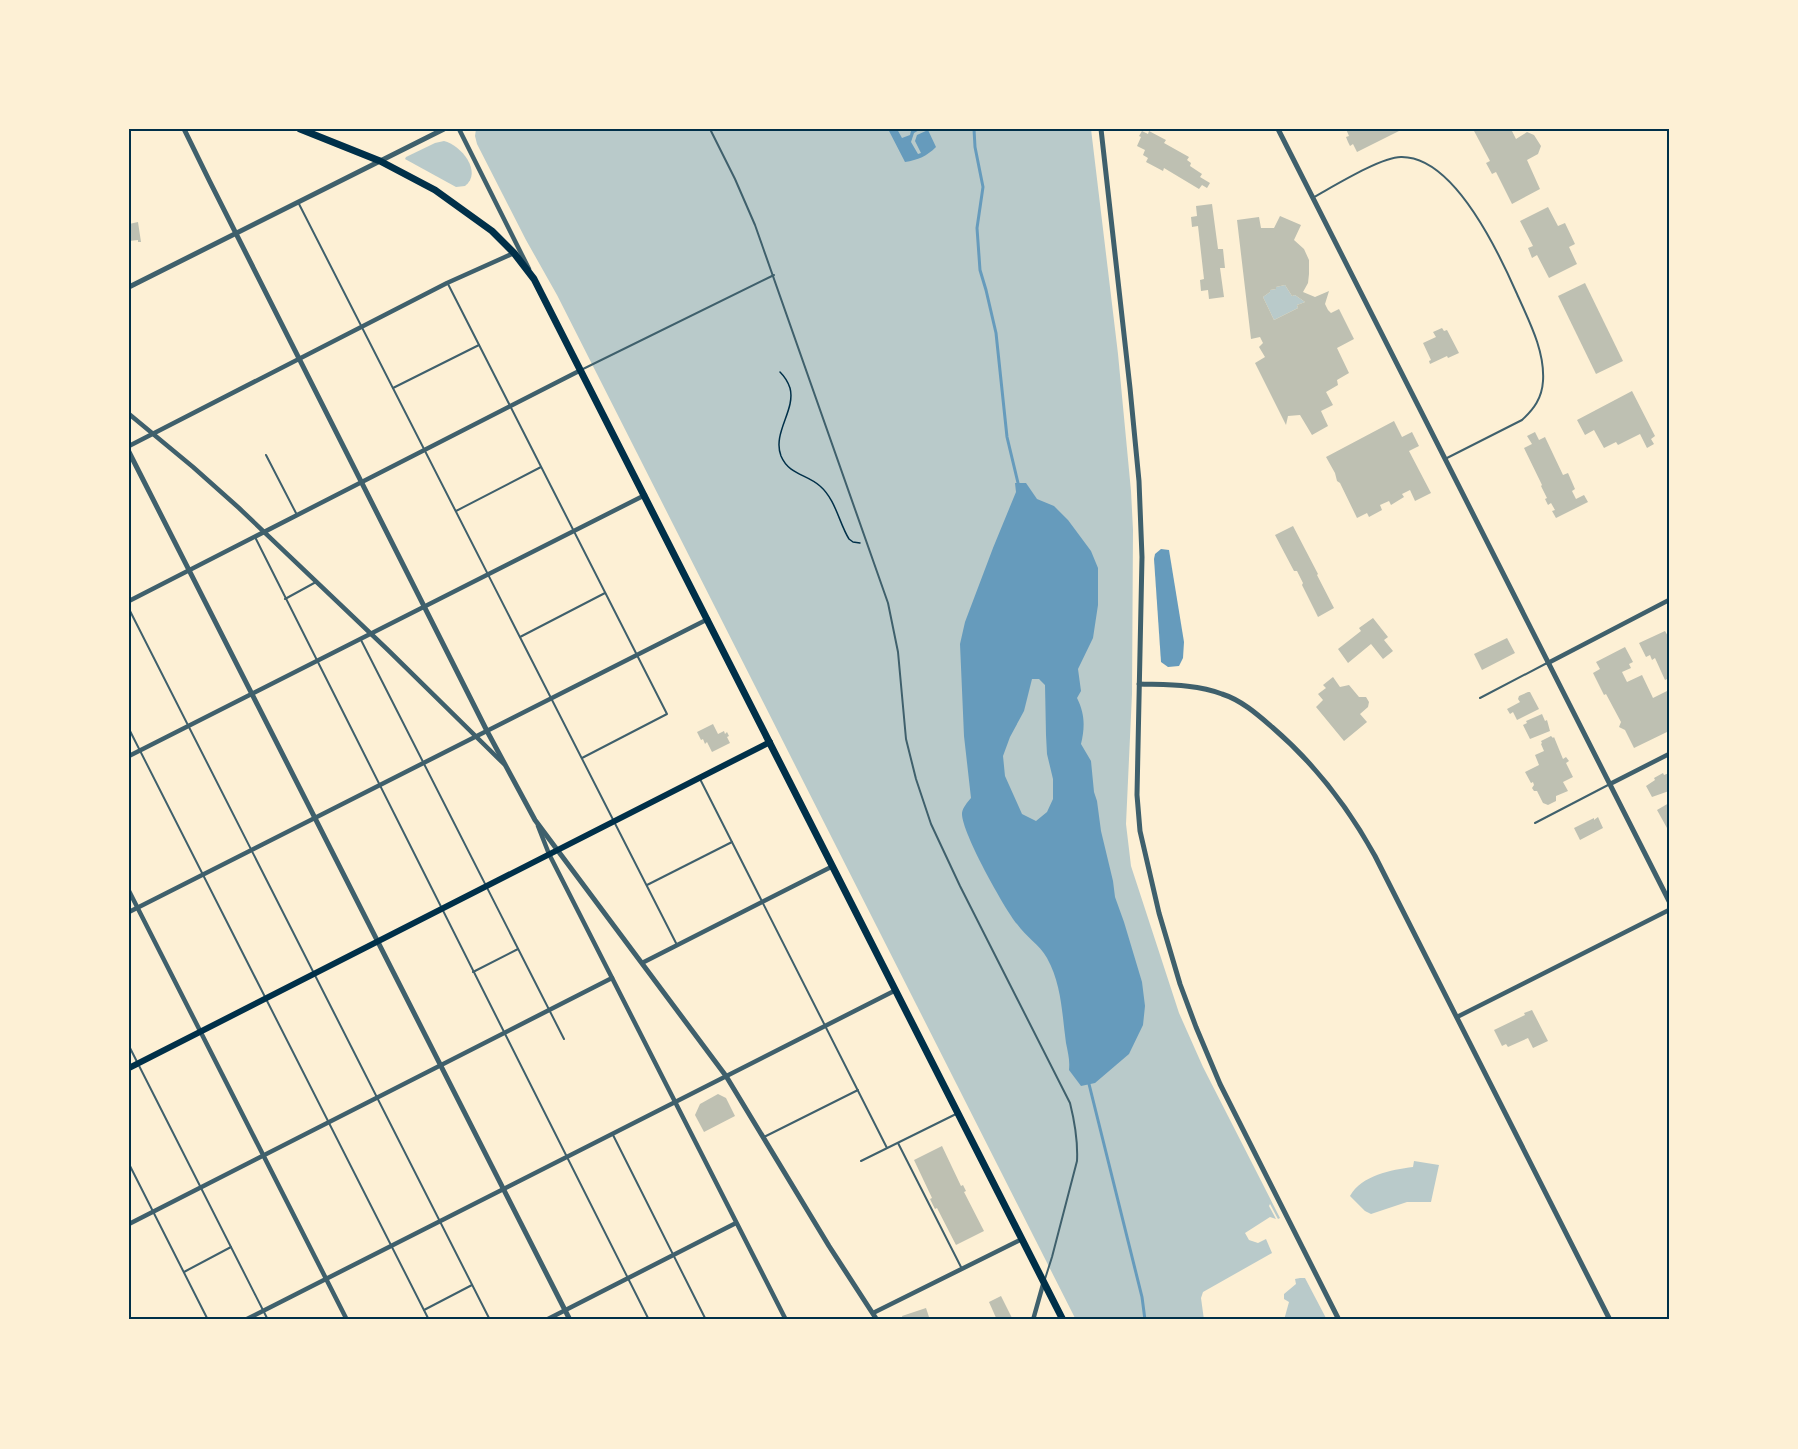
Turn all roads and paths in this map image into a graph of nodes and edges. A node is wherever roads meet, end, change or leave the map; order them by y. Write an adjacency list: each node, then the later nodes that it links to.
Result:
1 (184, 129): 11 (street)
2 (300, 129): 8 (main road)
3 (444, 129): 8 (street)
4 (459, 129): 14 (street)
5 (710, 129): 13 (lane)
6 (1101, 129): 56 (street)
7 (1278, 129): 9 (street)
8 (380, 160): 10 (street); 12 (main road)
9 (1313, 198): 30 (street); 30 (lane)
10 (298, 202): 11 (street); 17 (lane)
11 (236, 234): 16 (street); 19 (street)
12 (514, 253): 14 (main road); 15 (street)
13 (774, 275): 20 (lane); 39 (lane)
14 (534, 279): 20 (main road)
15 (447, 284): 17 (street); 18 (lane)
16 (129, 288)
17 (362, 327): 19 (street); 22 (lane)
18 (479, 345): 22 (lane); 23 (lane)
19 (300, 358): 25 (street); 32 (street)
20 (581, 370): 23 (street); 33 (main road)
21 (780, 372): 39 (path)
22 (393, 388): 27 (lane)
23 (510, 406): 27 (street); 31 (lane)
24 (129, 414): 25 (street)
25 (153, 433): 26 (street); 37 (street)
26 (129, 446)
27 (425, 450): 32 (street); 34 (lane)
28 (129, 452): 40 (street)
29 (266, 454): 35 (lane)
30 (1445, 459): 55 (street)
31 (541, 467): 34 (lane); 36 (lane)
32 (362, 482): 35 (street); 47 (street)
33 (645, 495): 36 (street); 49 (main road)
34 (456, 511): 41 (lane)
35 (297, 515): 37 (street)
36 (574, 530): 41 (street); 43 (lane)
37 (264, 532): 38 (street); 42 (street)
38 (254, 537): 40 (street); 44 (lane)
39 (867, 543): 140 (lane)
40 (189, 570): 46 (street); 57 (street)
41 (488, 574): 47 (street); 51 (lane)
42 (316, 582): 44 (lane); 50 (street)
43 (606, 593): 51 (lane); 53 (lane)
44 (285, 598): 54 (lane)
45 (1669, 600): 55 (street)
46 (129, 601)
47 (425, 606): 50 (street); 62 (street)
48 (129, 609): 60 (lane)
49 (708, 619): 53 (street); 64 (main road)
50 (371, 633): 52 (street); 63 (street)
51 (520, 637): 58 (lane)
52 (360, 639): 54 (street); 69 (lane)
53 (637, 655): 58 (street); 68 (lane)
54 (317, 661): 57 (street); 73 (lane)
55 (1548, 663): 59 (lane); 72 (street)
56 (1139, 684): 103 (street); 160 (street)
57 (251, 694): 60 (street); 74 (street)
58 (551, 698): 62 (street); 68 (lane)
59 (1480, 698)
60 (189, 726): 65 (street); 80 (lane)
61 (129, 729): 65 (lane)
62 (487, 730): 63 (street); 70 (street)
63 (476, 736): 69 (street); 70 (street)
64 (770, 742): 71 (main road); 82 (main road)
65 (140, 750): 67 (street); 83 (lane)
66 (1669, 754): 72 (street)
67 (129, 756)
68 (582, 758): 76 (lane)
69 (423, 763): 73 (street); 85 (lane)
70 (506, 766): 75 (street)
71 (699, 778): 76 (main road); 78 (lane)
72 (1610, 784): 77 (lane); 87 (street)
73 (379, 785): 74 (street); 90 (lane)
74 (315, 818): 80 (street); 93 (street)
75 (535, 820): 79 (street); 81 (street)
76 (614, 821): 79 (main road); 84 (lane)
77 (1535, 823)
78 (732, 842): 84 (lane); 88 (lane)
79 (558, 849): 81 (main road); 96 (street)
80 (251, 850): 83 (street); 98 (lane)
81 (549, 854): 85 (main road); 99 (street)
82 (833, 866): 88 (street); 100 (main road)
83 (203, 874): 89 (street); 101 (lane)
84 (647, 885): 94 (lane)
85 (486, 886): 90 (main road); 95 (lane)
86 (129, 891): 89 (street)
87 (1669, 901)
88 (762, 902): 94 (street); 104 (lane)
89 (137, 908): 92 (street); 105 (street)
90 (442, 909): 93 (main road); 97 (lane)
91 (1669, 910): 103 (street)
92 (129, 912)
93 (378, 942): 98 (main road); 110 (street)
94 (677, 945): 96 (street)
95 (518, 949): 97 (lane); 102 (lane)
96 (642, 963): 112 (street)
97 (473, 972): 106 (lane)
98 (314, 974): 101 (main road); 114 (lane)
99 (612, 978): 102 (street); 115 (street)
100 (896, 990): 104 (street); 116 (main road)
101 (266, 998): 105 (main road); 117 (lane)
102 (549, 1010): 106 (street); 107 (lane)
103 (1457, 1017): 161 (street)
104 (825, 1026): 112 (street); 113 (lane)
105 (200, 1032): 109 (main road); 122 (street)
106 (504, 1033): 110 (street); 123 (lane)
107 (564, 1039)
108 (129, 1046): 109 (lane)
109 (138, 1063): 111 (main road); 126 (lane)
110 (440, 1065): 114 (street); 127 (street)
111 (129, 1068)
112 (726, 1076): 115 (street); 119 (street)
113 (858, 1090): 119 (lane); 121 (lane)
114 (377, 1097): 117 (street); 129 (lane)
115 (675, 1102): 118 (street); 130 (street)
116 (958, 1113): 120 (lane); 132 (main road)
117 (328, 1122): 122 (street); 133 (lane)
118 (612, 1134): 123 (street); 135 (lane)
119 (764, 1137): 145 (street)
120 (898, 1143): 121 (lane); 136 (lane)
121 (887, 1148): 124 (lane)
122 (263, 1155): 126 (street); 139 (street)
123 (567, 1157): 127 (street); 138 (lane)
124 (861, 1161)
125 (129, 1164): 128 (lane)
126 (200, 1187): 128 (street); 134 (lane)
127 (503, 1189): 129 (street); 143 (street)
128 (153, 1211): 131 (street); 137 (lane)
129 (440, 1221): 133 (street); 141 (lane)
130 (736, 1223): 135 (street); 156 (street)
131 (129, 1224)
132 (1022, 1239): 136 (street); 140 (main road)
133 (391, 1246): 139 (street); 142 (lane)
134 (231, 1247): 137 (lane); 144 (lane)
135 (673, 1255): 138 (street); 155 (lane)
136 (962, 1269): 145 (street)
137 (184, 1272): 146 (lane)
138 (628, 1278): 143 (street); 154 (lane)
139 (326, 1279): 144 (street); 149 (street)
140 (1044, 1281): 158 (street); 159 (main road)
141 (472, 1285): 142 (lane); 151 (lane)
142 (424, 1310): 150 (lane)
143 (565, 1310): 152 (street); 153 (street)
144 (263, 1311): 147 (street); 148 (lane)
145 (873, 1313): 157 (street)
146 (208, 1320)
147 (246, 1320)
148 (267, 1320)
149 (347, 1320)
150 (429, 1320)
151 (490, 1320)
152 (546, 1320)
153 (570, 1320)
154 (649, 1320)
155 (706, 1320)
156 (786, 1320)
157 (877, 1320)
158 (1033, 1320)
159 (1064, 1320)
160 (1339, 1320)
161 (1610, 1320)

